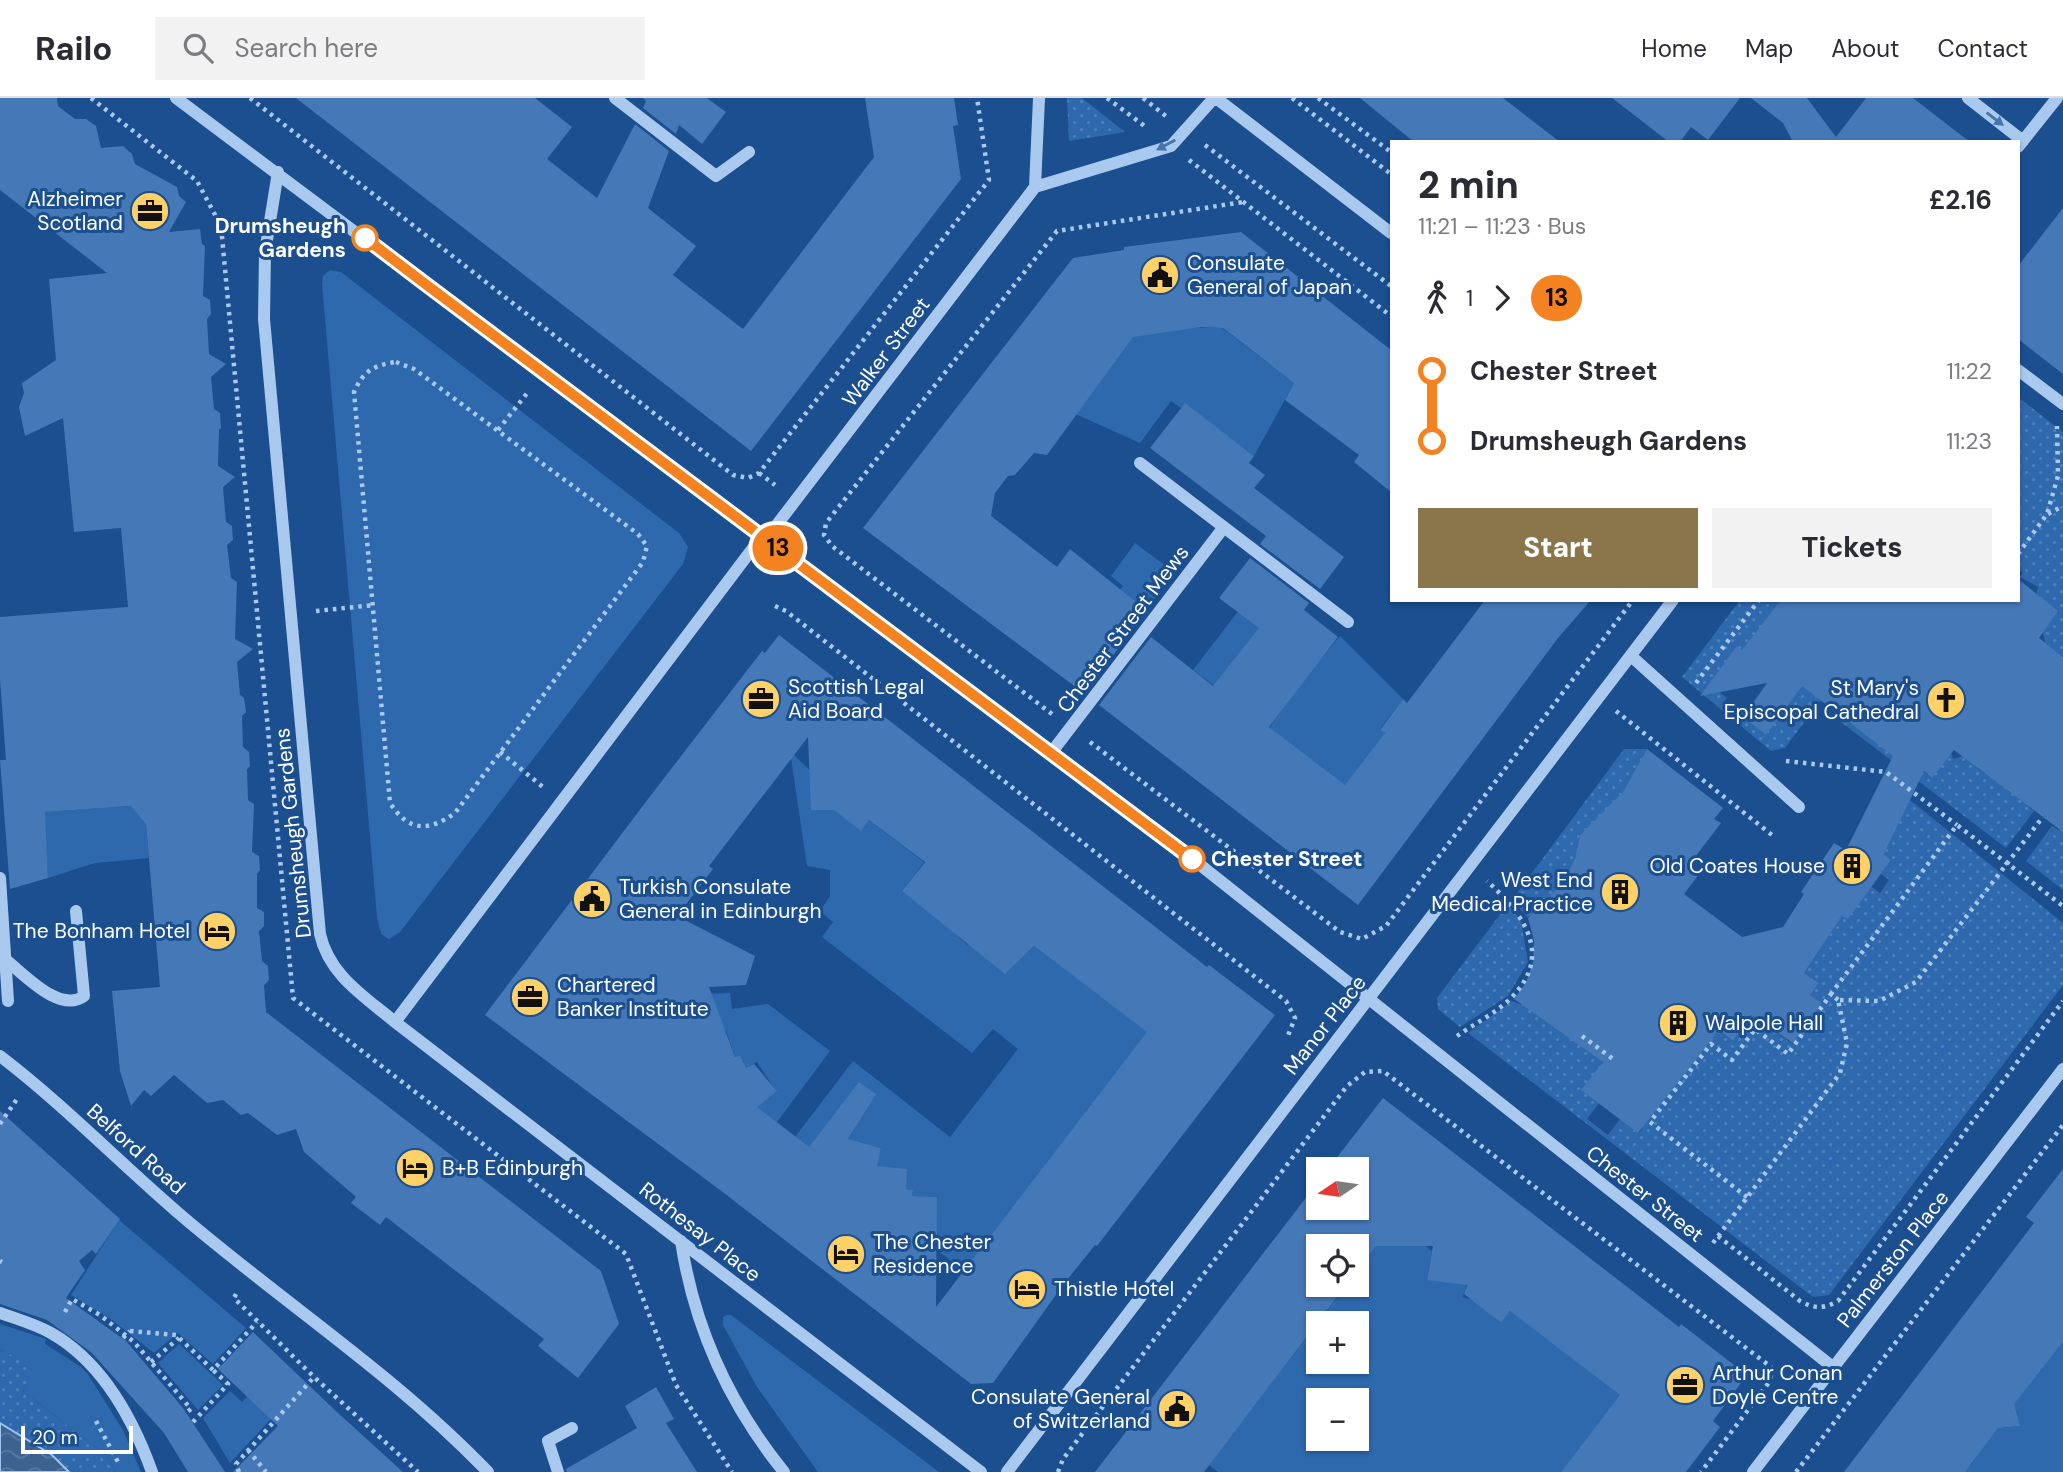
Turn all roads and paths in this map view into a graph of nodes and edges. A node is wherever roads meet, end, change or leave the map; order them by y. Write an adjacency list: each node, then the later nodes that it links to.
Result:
1 (91, 98): 100 (path)
2 (177, 98): 19 (street)
3 (250, 98): 5 (path)
4 (615, 98): 18 (street)
5 (977, 98)
6 (1039, 98): 21 (street)
7 (1107, 98): 16 (path)
8 (1215, 98): 13 (street); 23 (street)
9 (1292, 98): 20 (path)
10 (1318, 98): 17 (path)
11 (1968, 98): 14 (street, one-way to 14)
12 (2057, 98): 15 (street)
13 (1185, 130): 16 (street); 24 (path)
14 (2015, 140)
15 (2020, 144)
16 (1171, 146): 21 (street); 22 (path)
17 (1390, 151)
18 (750, 152)
19 (278, 172): 34 (street); 41 (street, Drumsheugh Gardens)
20 (1390, 173)
21 (1035, 187): 34 (street, Walker Street)
22 (1243, 202): 25 (path); 46 (path)
23 (1390, 232)
24 (1390, 285)
25 (1390, 315)
26 (2020, 372): 27 (street)
27 (2058, 400): 32 (path)
28 (516, 407): 29 (path)
29 (498, 430): 39 (path); 47 (path)
30 (1140, 463): 33 (street)
31 (2063, 506): 32 (path)
32 (2047, 514): 35 (path)
33 (1224, 527): 42 (street); 46 (street, Chester Street Mews)
34 (764, 538): 48 (street, Chester Street); 66 (street)
35 (2020, 551)
36 (1631, 602): 46 (path)
37 (1672, 602): 43 (street, Manor Place)
38 (1758, 602): 44 (path)
39 (374, 605): 41 (path); 47 (path)
40 (775, 606): 68 (path)
41 (291, 614): 66 (street, Drumsheugh Gardens)
42 (1348, 622)
43 (1631, 656): 45 (street, Manor Place); 51 (street)
44 (1694, 687)
45 (1599, 698): 54 (path); 56 (street, Manor Place)
46 (1071, 728): 48 (street, Chester Street Mews)
47 (500, 752): 50 (path)
48 (1051, 753): 62 (street, Chester Street)
49 (1780, 761): 53 (path)
50 (523, 771)
51 (1799, 807)
52 (2042, 818): 55 (path)
53 (1957, 825): 55 (path); 61 (path)
54 (1772, 835)
55 (2007, 863): 58 (path); 63 (path)
56 (1471, 866): 62 (street, Manor Place); 69 (path)
57 (0, 878): 60 (street)
58 (2063, 906)
59 (76, 911): 60 (street)
60 (6, 960): 64 (street)
61 (1831, 995): 63 (path); 76 (path)
62 (1369, 999): 69 (street, Chester Street); 103 (street, Manor Place)
63 (1838, 1000): 76 (path)
64 (8, 1001)
65 (2063, 1001): 76 (path)
66 (395, 1022): 77 (street, Rothesay Place)
67 (1582, 1036): 71 (path)
68 (1287, 1038)
69 (1435, 1051): 85 (street, Chester Street)
70 (0, 1056): 78 (street, Belford Road)
71 (1613, 1059)
72 (2063, 1069): 85 (street, Palmerston Place)
73 (5, 1115): 74 (path)
74 (0, 1125)
75 (2063, 1125): 107 (path)
76 (1747, 1197)
77 (681, 1241): 101 (street); 102 (street, Rothesay Place)
78 (249, 1268): 81 (path); 98 (street, Belford Road)
79 (65, 1311): 84 (path)
80 (0, 1313): 94 (street)
81 (257, 1322): 86 (path); 87 (path)
82 (123, 1338): 83 (path, bridge)
83 (179, 1338): 84 (path); 86 (path)
84 (150, 1362): 88 (path)
85 (1833, 1368): 106 (street, Palmerston Place)
86 (213, 1370): 90 (path)
87 (314, 1377): 92 (path); 97 (path)
88 (186, 1413)
89 (96, 1421): 93 (path)
90 (193, 1422)
91 (572, 1428): 99 (street)
92 (248, 1450): 95 (path); 96 (path)
93 (123, 1472)
94 (152, 1472)
95 (239, 1472)
96 (266, 1472)
97 (418, 1472)
98 (488, 1472)
99 (558, 1472)
100 (732, 1472)
101 (784, 1472)
102 (981, 1472)
103 (1007, 1472)
104 (1058, 1472): 105 (path)
105 (1701, 1472)
106 (1753, 1472)
107 (1796, 1472)

